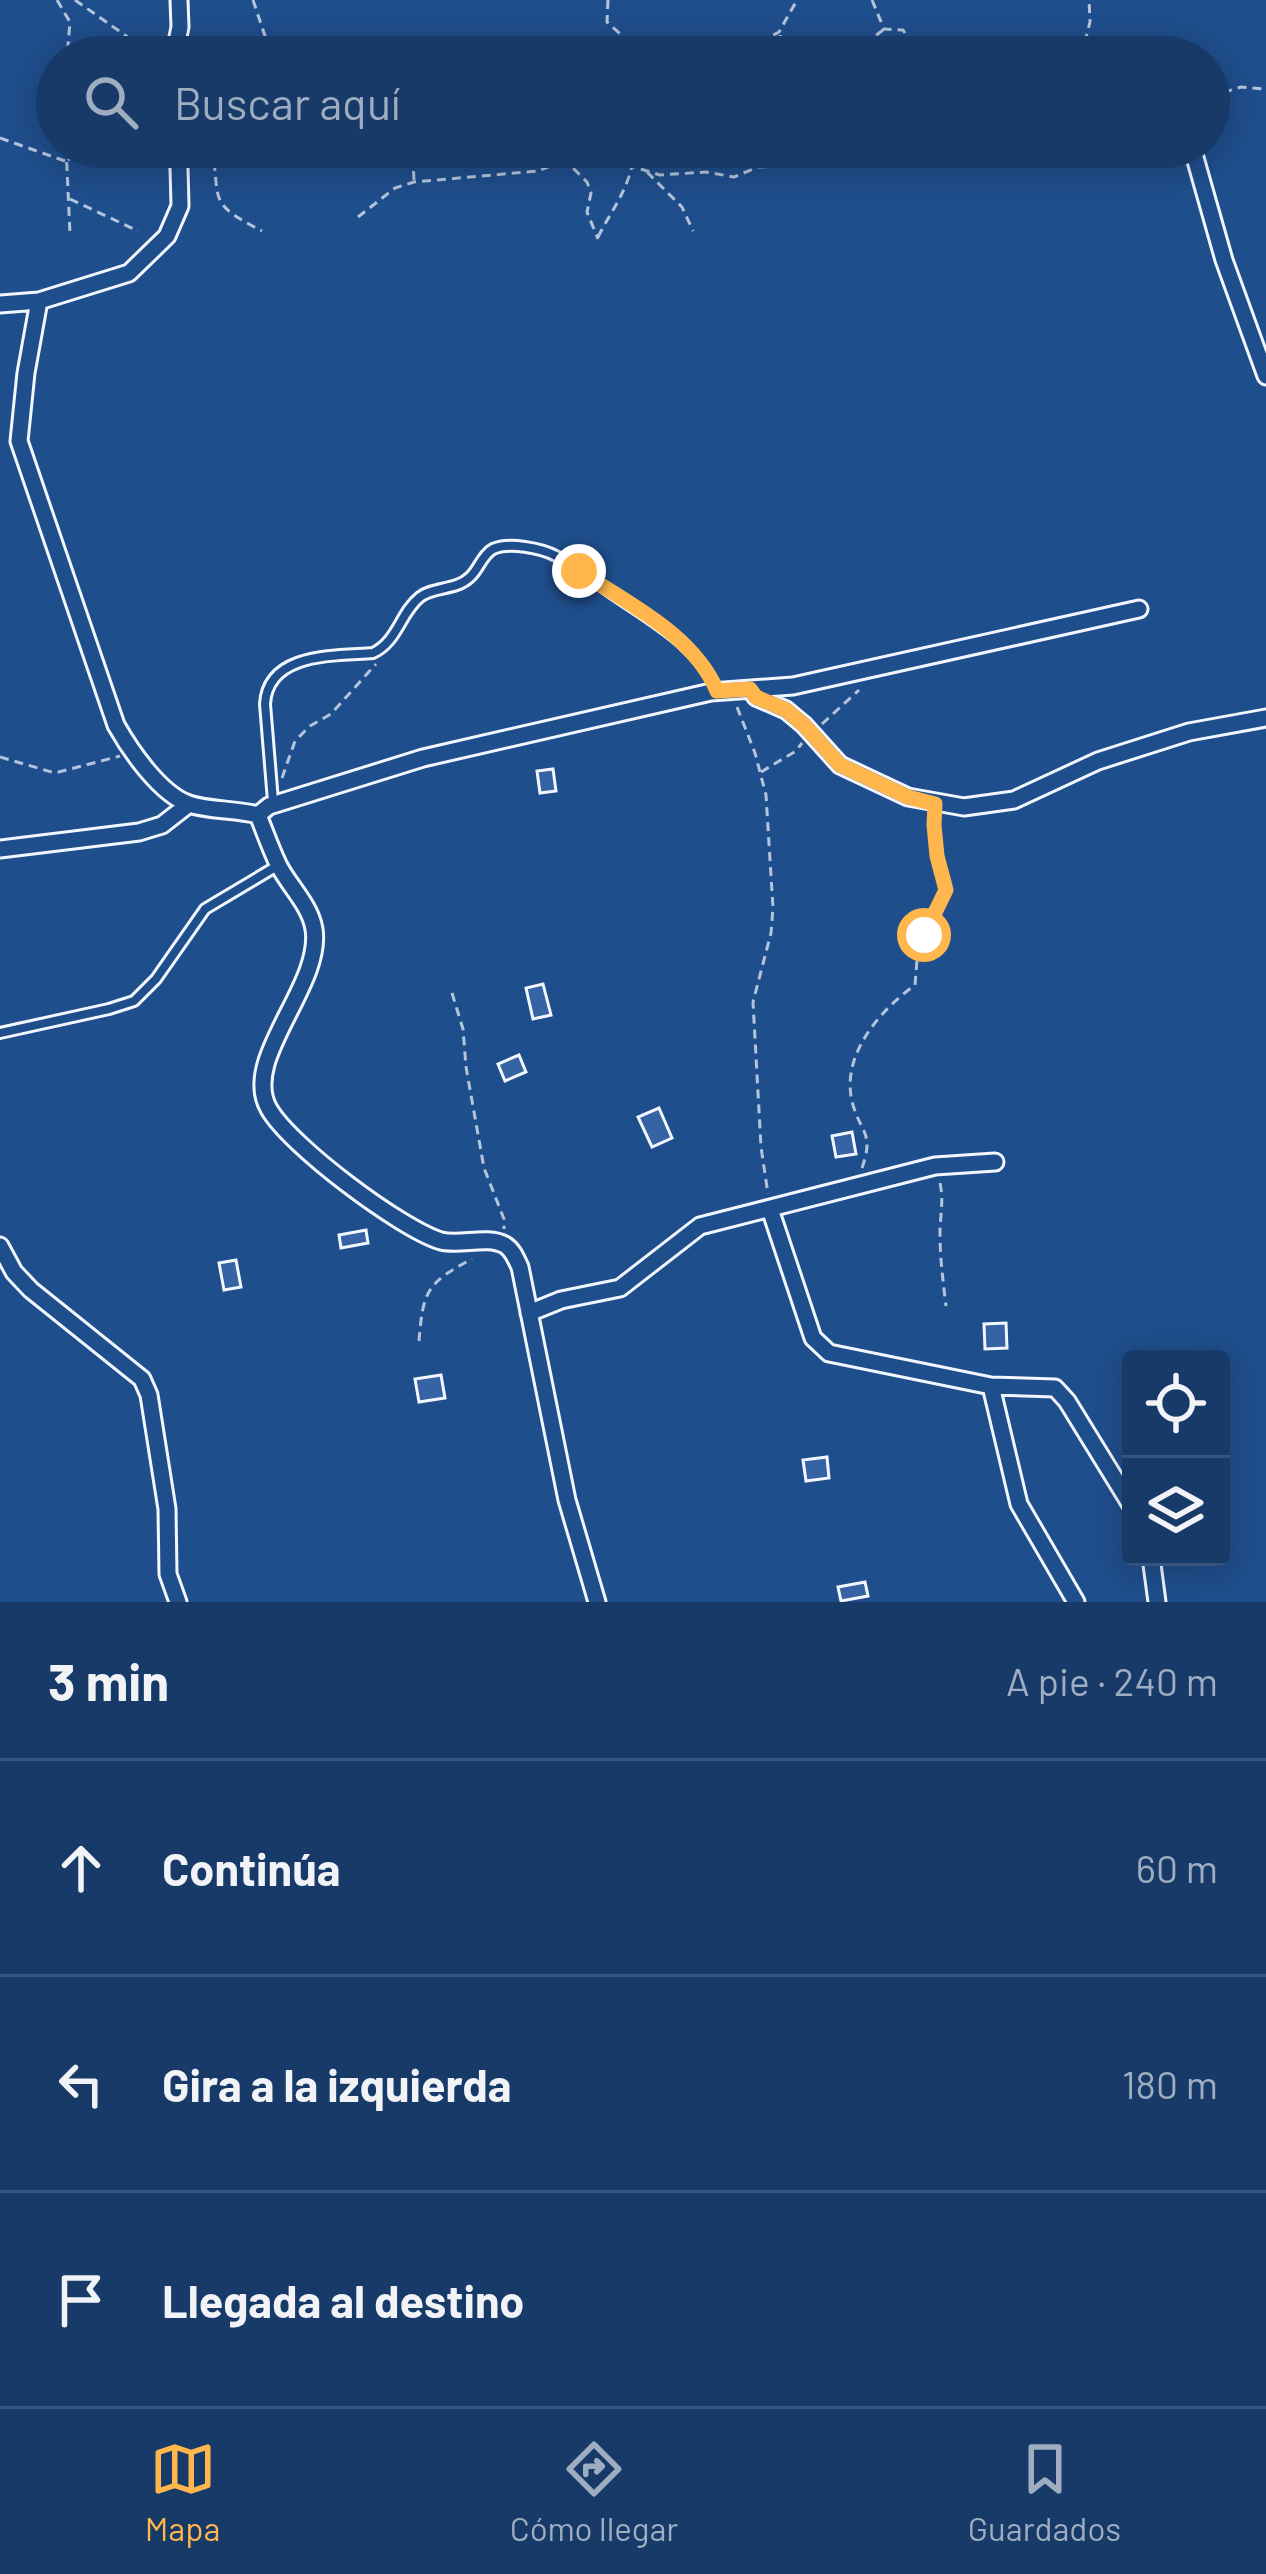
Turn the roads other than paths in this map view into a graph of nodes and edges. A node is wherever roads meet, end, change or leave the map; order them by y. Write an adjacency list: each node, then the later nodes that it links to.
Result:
1 (179, 0): 2 (street)
2 (178, 36)
3 (179, 168): 5 (street)
4 (1198, 168): 7 (street)
5 (39, 301): 6 (street); 13 (street)
6 (0, 304)
7 (1266, 376)
8 (1139, 609): 9 (street)
9 (750, 689): 10 (street); 11 (street)
10 (722, 691): 12 (street); 12 (lane)
11 (1266, 718)
12 (273, 796): 14 (street)
13 (189, 804): 14 (street); 15 (street)
14 (258, 815): 16 (street)
15 (0, 849)
16 (279, 865): 17 (lane); 21 (street)
17 (0, 1033)
18 (994, 1162): 19 (street)
19 (770, 1209): 21 (street); 22 (street)
20 (0, 1246): 25 (street)
21 (529, 1313): 26 (street)
22 (991, 1386): 23 (street); 27 (street)
23 (1122, 1490)
24 (1152, 1566): 28 (street)
25 (178, 1602)
26 (596, 1602)
27 (1076, 1602)
28 (1157, 1602)

